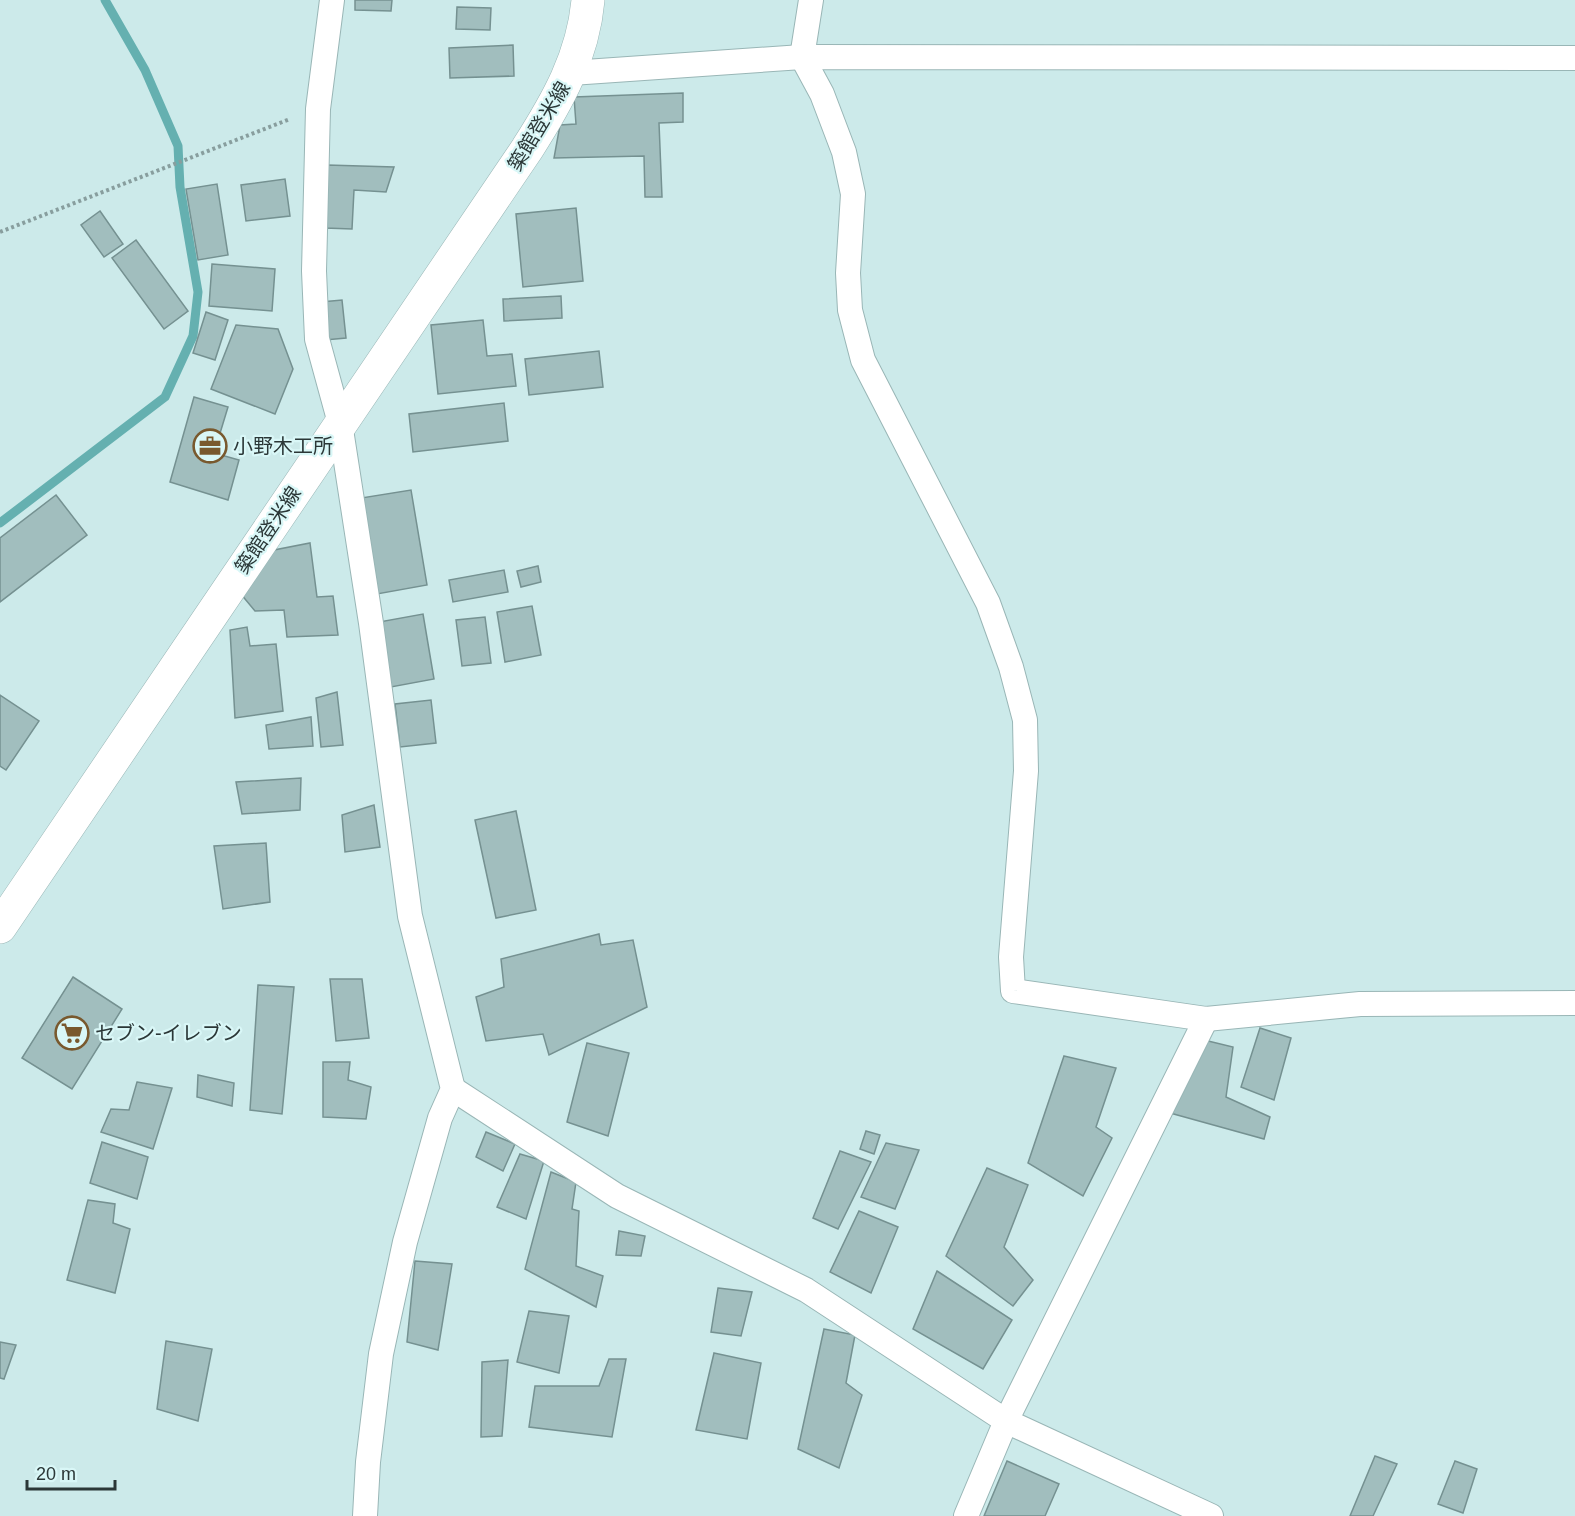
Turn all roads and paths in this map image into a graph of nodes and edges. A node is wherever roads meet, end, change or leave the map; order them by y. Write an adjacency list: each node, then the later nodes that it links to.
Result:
1 (332, 0): 7 (street)
2 (588, 0): 6 (main road, 築館登米線)
3 (811, 0): 4 (street)
4 (802, 57): 5 (street); 6 (street); 12 (street)
5 (1575, 58)
6 (571, 72): 9 (main road, 築館登米線)
7 (318, 109): 8 (path); 9 (street)
8 (0, 232)
9 (340, 423): 10 (main road, 築館登米線); 13 (street)
10 (0, 927)
11 (1575, 1003): 12 (street)
12 (1206, 1019): 14 (street)
13 (453, 1089): 14 (street); 15 (street)
14 (1006, 1420): 16 (street); 17 (street)
15 (365, 1516)
16 (966, 1516)
17 (1211, 1516)

